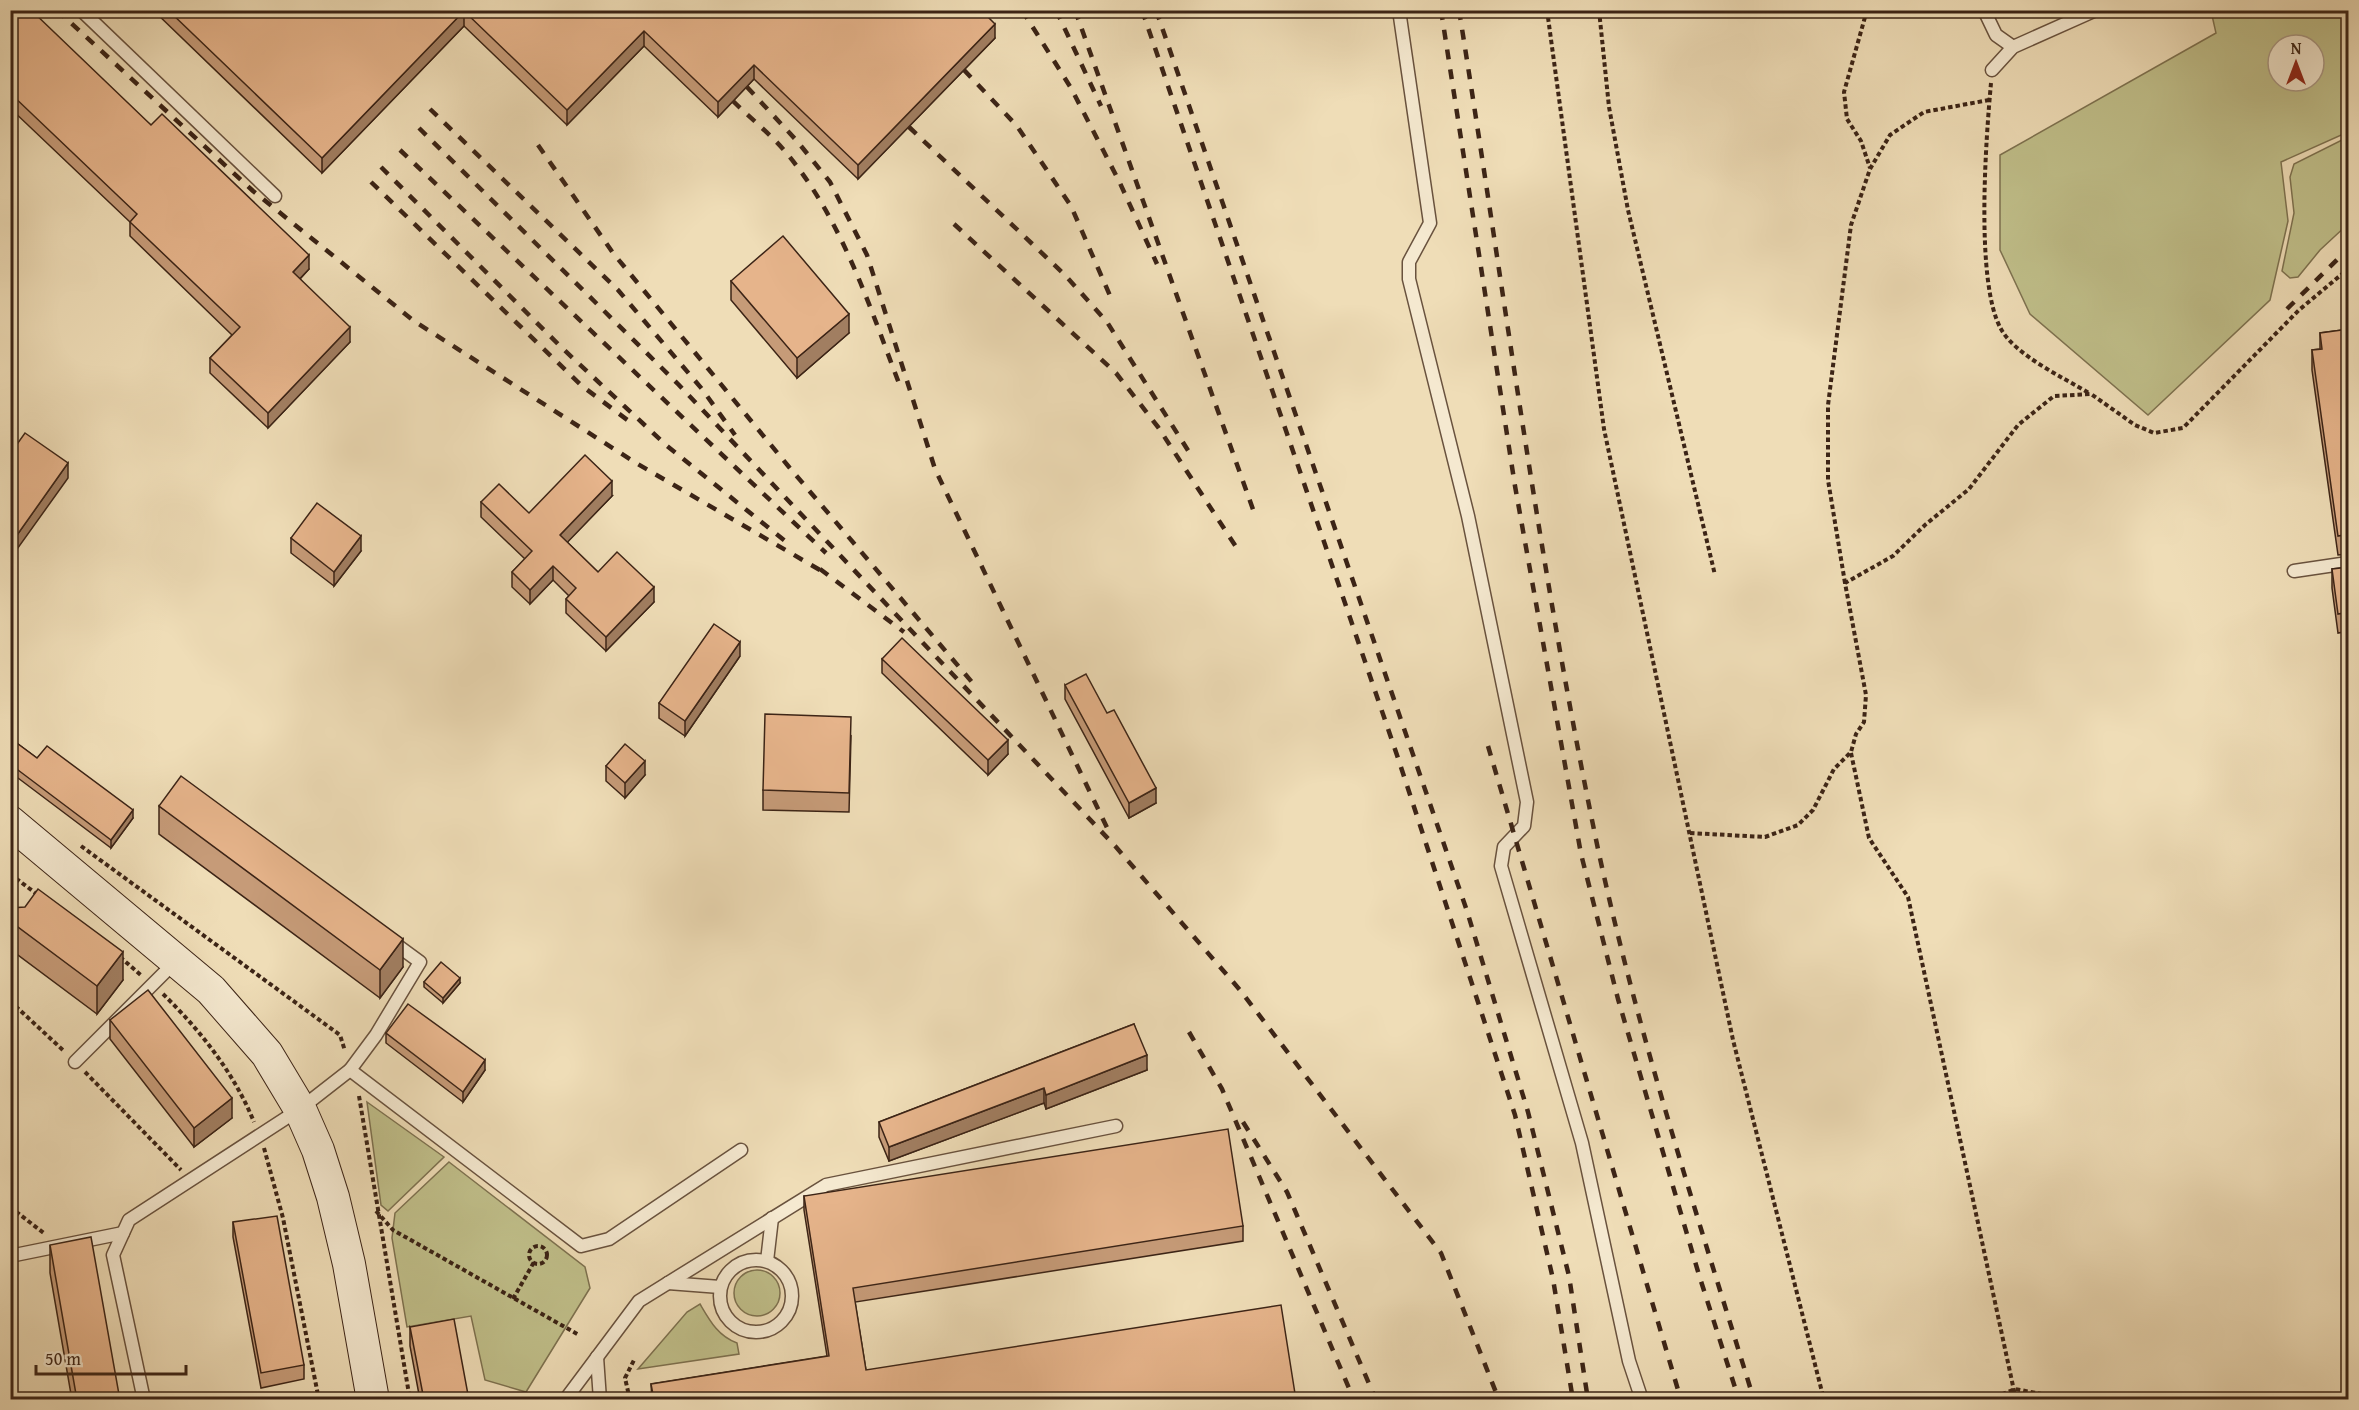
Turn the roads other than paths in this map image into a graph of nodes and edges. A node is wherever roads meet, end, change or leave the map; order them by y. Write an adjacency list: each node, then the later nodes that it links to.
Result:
1 (81, 10): 7 (lane)
2 (1400, 10): 29 (lane)
3 (1984, 10): 5 (lane)
4 (2096, 10): 5 (lane)
5 (2013, 46): 6 (lane)
6 (1992, 70)
7 (275, 196)
8 (2349, 563): 9 (lane)
9 (2294, 571)
10 (10, 822): 12 (main road)
11 (382, 934): 14 (lane)
12 (177, 960): 13 (lane); 15 (main road)
13 (75, 1062)
14 (350, 1070): 15 (lane); 17 (lane)
15 (300, 1108): 19 (lane); 26 (main road)
16 (1116, 1126): 18 (lane)
17 (741, 1150)
18 (772, 1218): 21 (lane); 22 (lane)
19 (123, 1233): 20 (lane); 25 (lane)
20 (10, 1256)
21 (767, 1261): 23 (lane); 23 (lane)
22 (668, 1283): 23 (lane); 24 (lane)
23 (720, 1287)
24 (597, 1358): 27 (lane); 28 (lane)
25 (144, 1400)
26 (373, 1400)
27 (565, 1400)
28 (600, 1400)
29 (1642, 1400)

